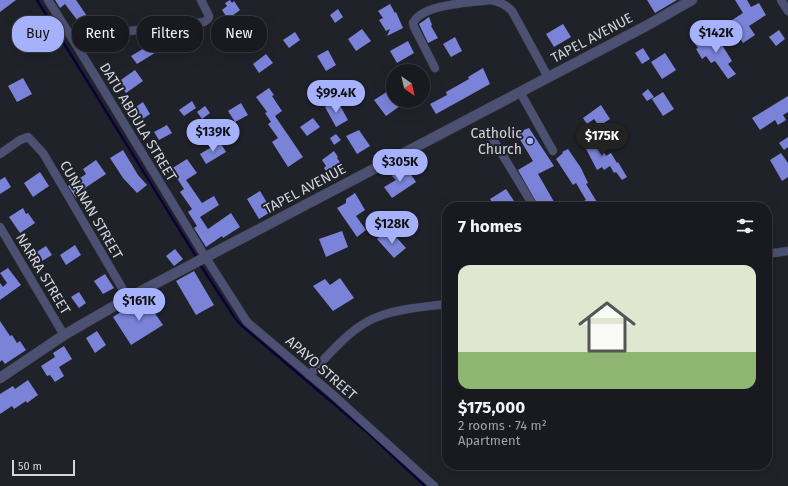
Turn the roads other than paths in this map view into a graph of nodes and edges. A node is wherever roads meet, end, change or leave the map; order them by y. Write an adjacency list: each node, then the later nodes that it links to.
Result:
1 (48, 0): 8 (street, DATU ABDULA STREET)
2 (201, 0): 7 (street)
3 (489, 0): 10 (street); 11 (street)
4 (692, 0): 11 (street, TAPEL AVENUE)
5 (781, 0): 6 (street)
6 (788, 10)
7 (129, 31)
8 (72, 38)
9 (81, 52): 20 (street, DATU ABDULA STREET)
10 (435, 68)
11 (548, 77): 12 (street, TAPEL AVENUE)
12 (520, 92): 14 (street); 20 (street, TAPEL AVENUE)
13 (490, 134): 16 (street)
14 (553, 151)
15 (0, 154): 21 (street, CUNANAN STREET)
16 (531, 202)
17 (0, 227): 23 (street, NARRA STREET)
18 (788, 251): 19 (street)
19 (772, 253)
20 (206, 258): 21 (street, TAPEL AVENUE); 24 (street, APAYO STREET)
21 (128, 298): 23 (street, TAPEL AVENUE)
22 (442, 305): 24 (street)
23 (64, 335): 25 (street, TAPEL AVENUE)
24 (309, 375): 26 (street, APAYO STREET)
25 (0, 378)
26 (434, 486)

